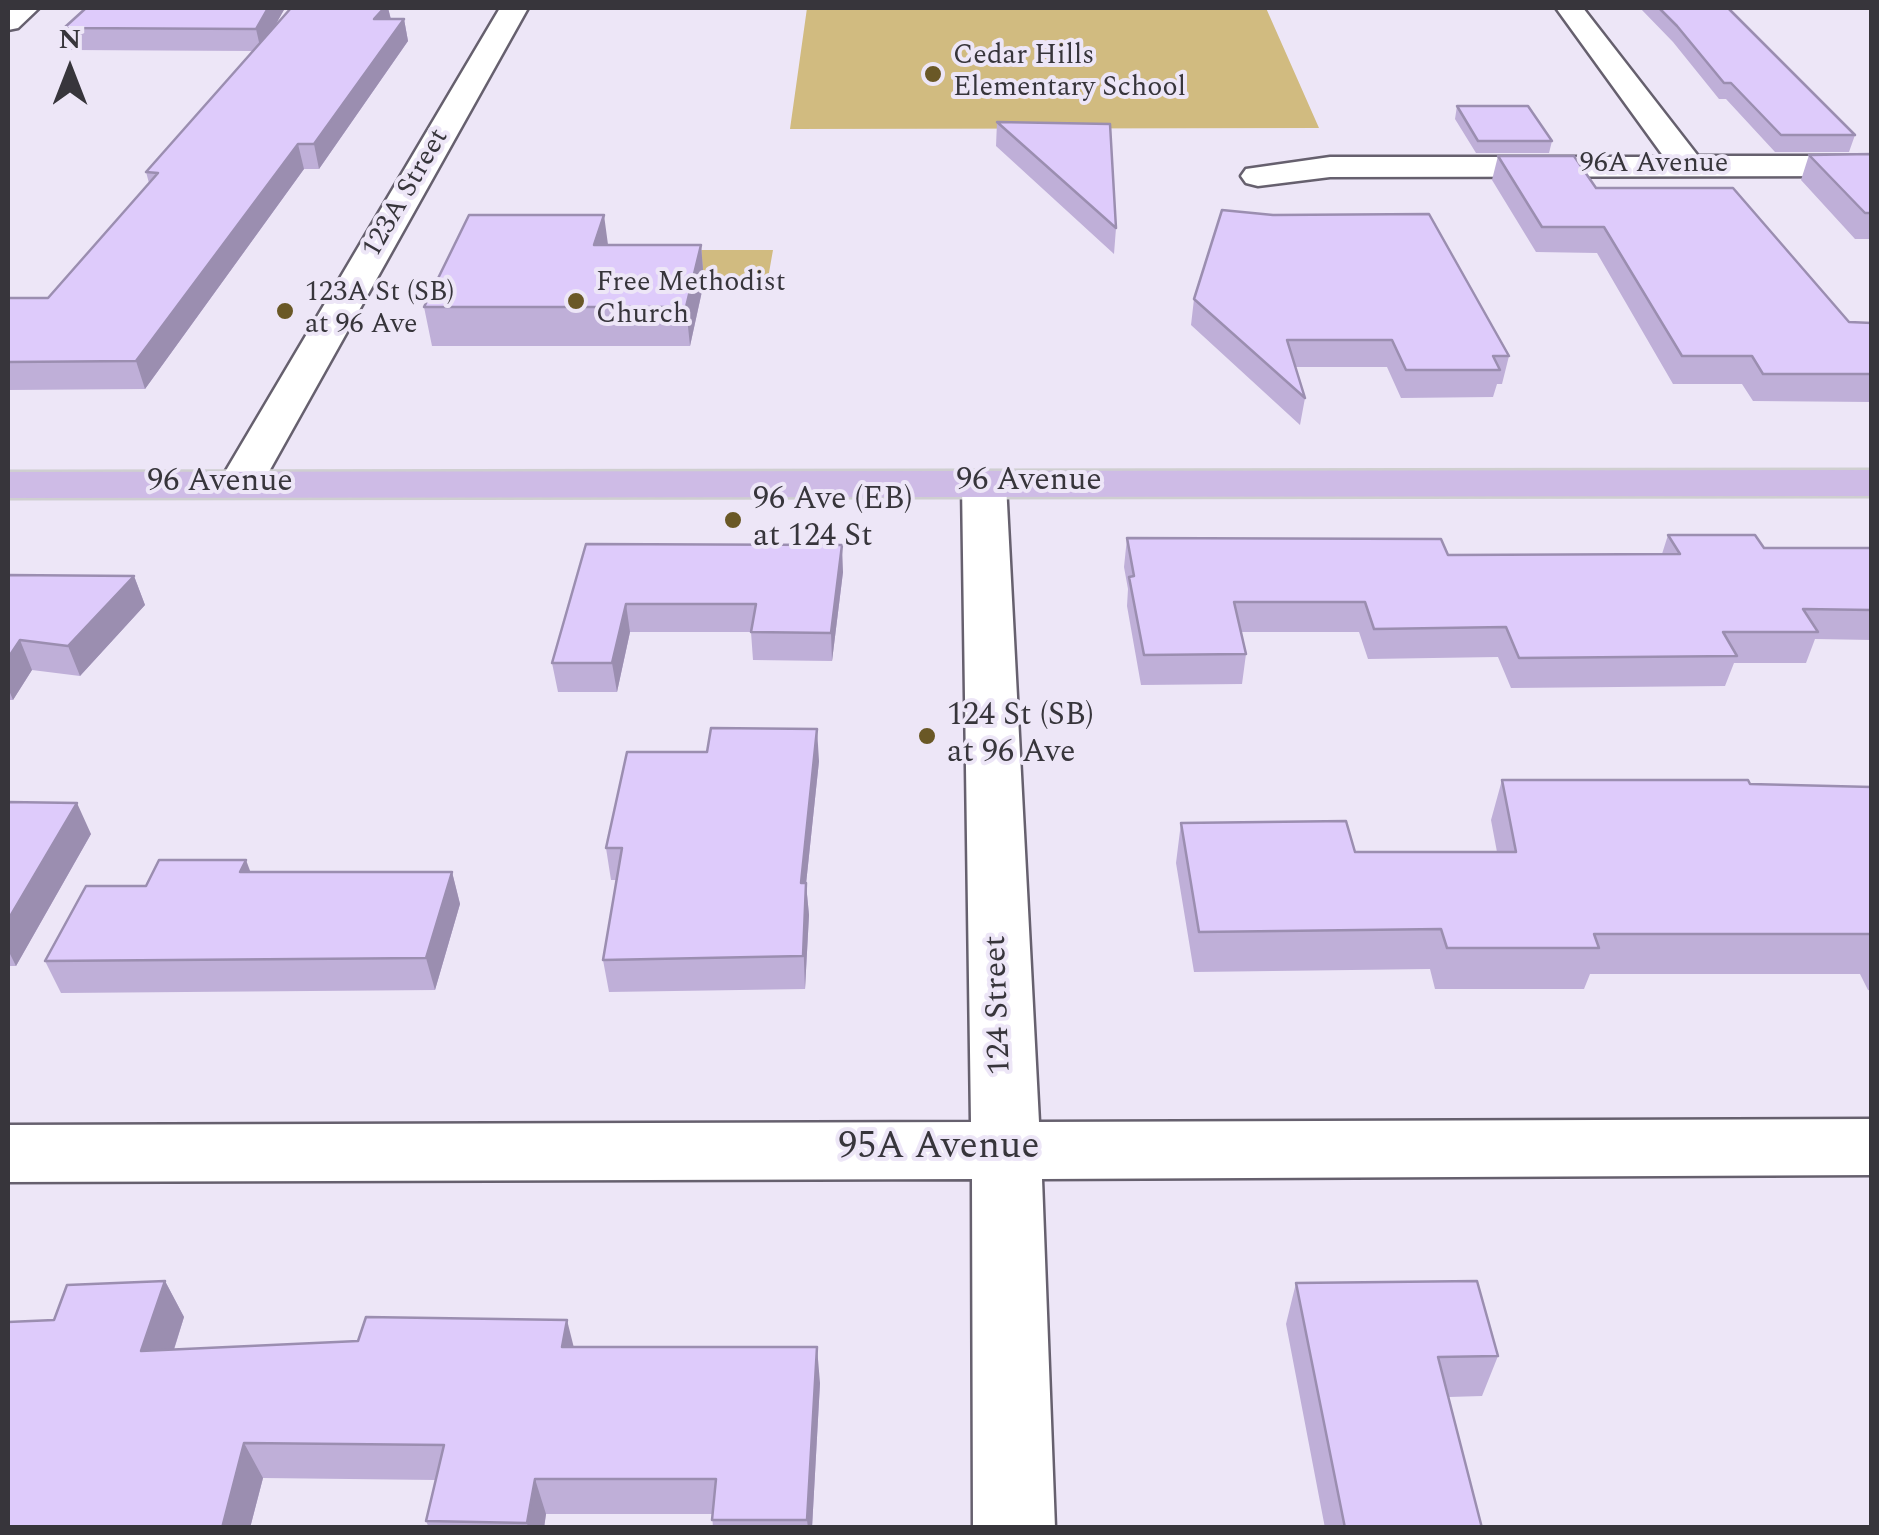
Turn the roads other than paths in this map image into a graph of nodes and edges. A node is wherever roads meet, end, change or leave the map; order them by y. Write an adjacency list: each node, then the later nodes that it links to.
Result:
1 (25, 8): 4 (street)
2 (514, 8): 10 (street, 123A Street)
3 (1569, 8): 5 (street)
4 (8, 22)
5 (1688, 166): 6 (street, 96A Avenue); 7 (street, 96A Avenue)
6 (1872, 166)
7 (1258, 176)
8 (1872, 483): 11 (main road, 96 Avenue)
9 (8, 484): 10 (main road, 96 Avenue)
10 (240, 484): 11 (main road, 96 Avenue)
11 (984, 484): 13 (street, 124 Street)
12 (1872, 1148): 13 (street, 95A Avenue)
13 (1006, 1150): 14 (street, 95A Avenue); 15 (street, 124 Street)
14 (8, 1154)
15 (1014, 1528)

